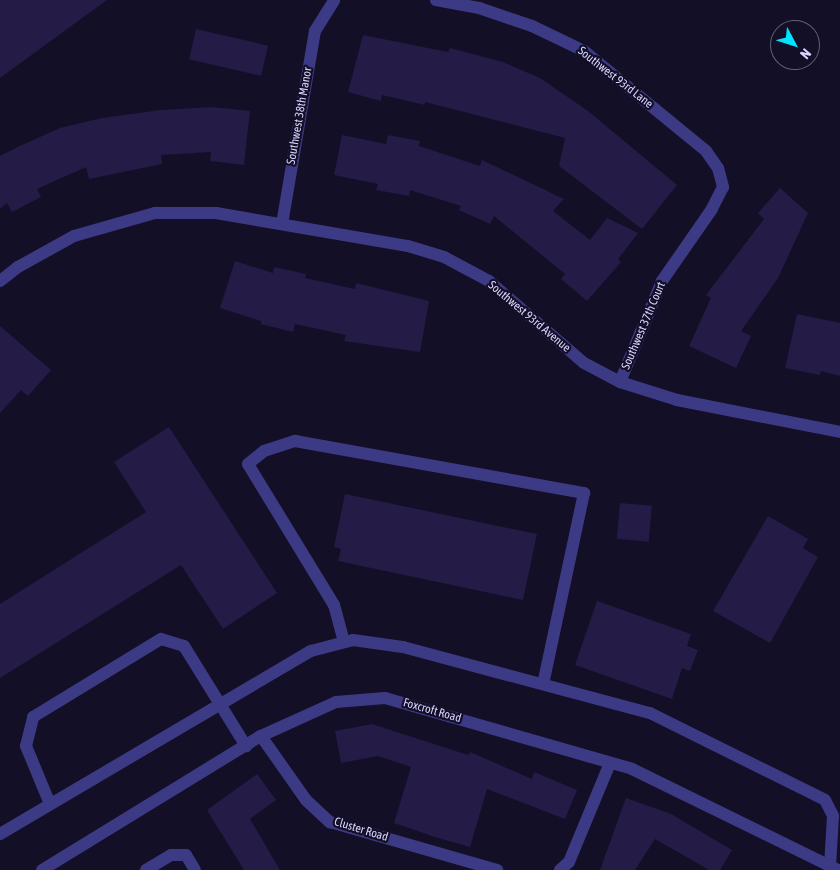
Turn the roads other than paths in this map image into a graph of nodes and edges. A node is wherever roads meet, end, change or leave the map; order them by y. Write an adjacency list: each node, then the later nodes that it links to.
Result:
1 (436, 0): 3 (street, Southwest 93rd Lane)
2 (330, 5): 4 (street, Southwest 38th Manor)
3 (718, 168): 6 (street, Southwest 37th Court)
4 (282, 224): 5 (street, Southwest 93rd Avenue); 6 (street, Southwest 93rd Avenue)
5 (0, 281)
6 (620, 382): 7 (street, Southwest 93rd Avenue)
7 (840, 432)
8 (344, 642): 9 (street); 9 (street); 10 (street)
9 (543, 684): 16 (street)
10 (221, 704): 12 (street); 14 (street); 14 (street)
11 (261, 736): 12 (street, Foxcroft Road); 13 (street, Foxcroft Road); 20 (street, Cluster Road)
12 (246, 746): 17 (street, Foxcroft Road)
13 (610, 763): 16 (street, Foxcroft Road); 21 (street)
14 (50, 804): 15 (street)
15 (0, 834)
16 (834, 868)
17 (42, 870)
18 (146, 870): 19 (street)
19 (195, 870)
20 (497, 870)
21 (560, 870)

